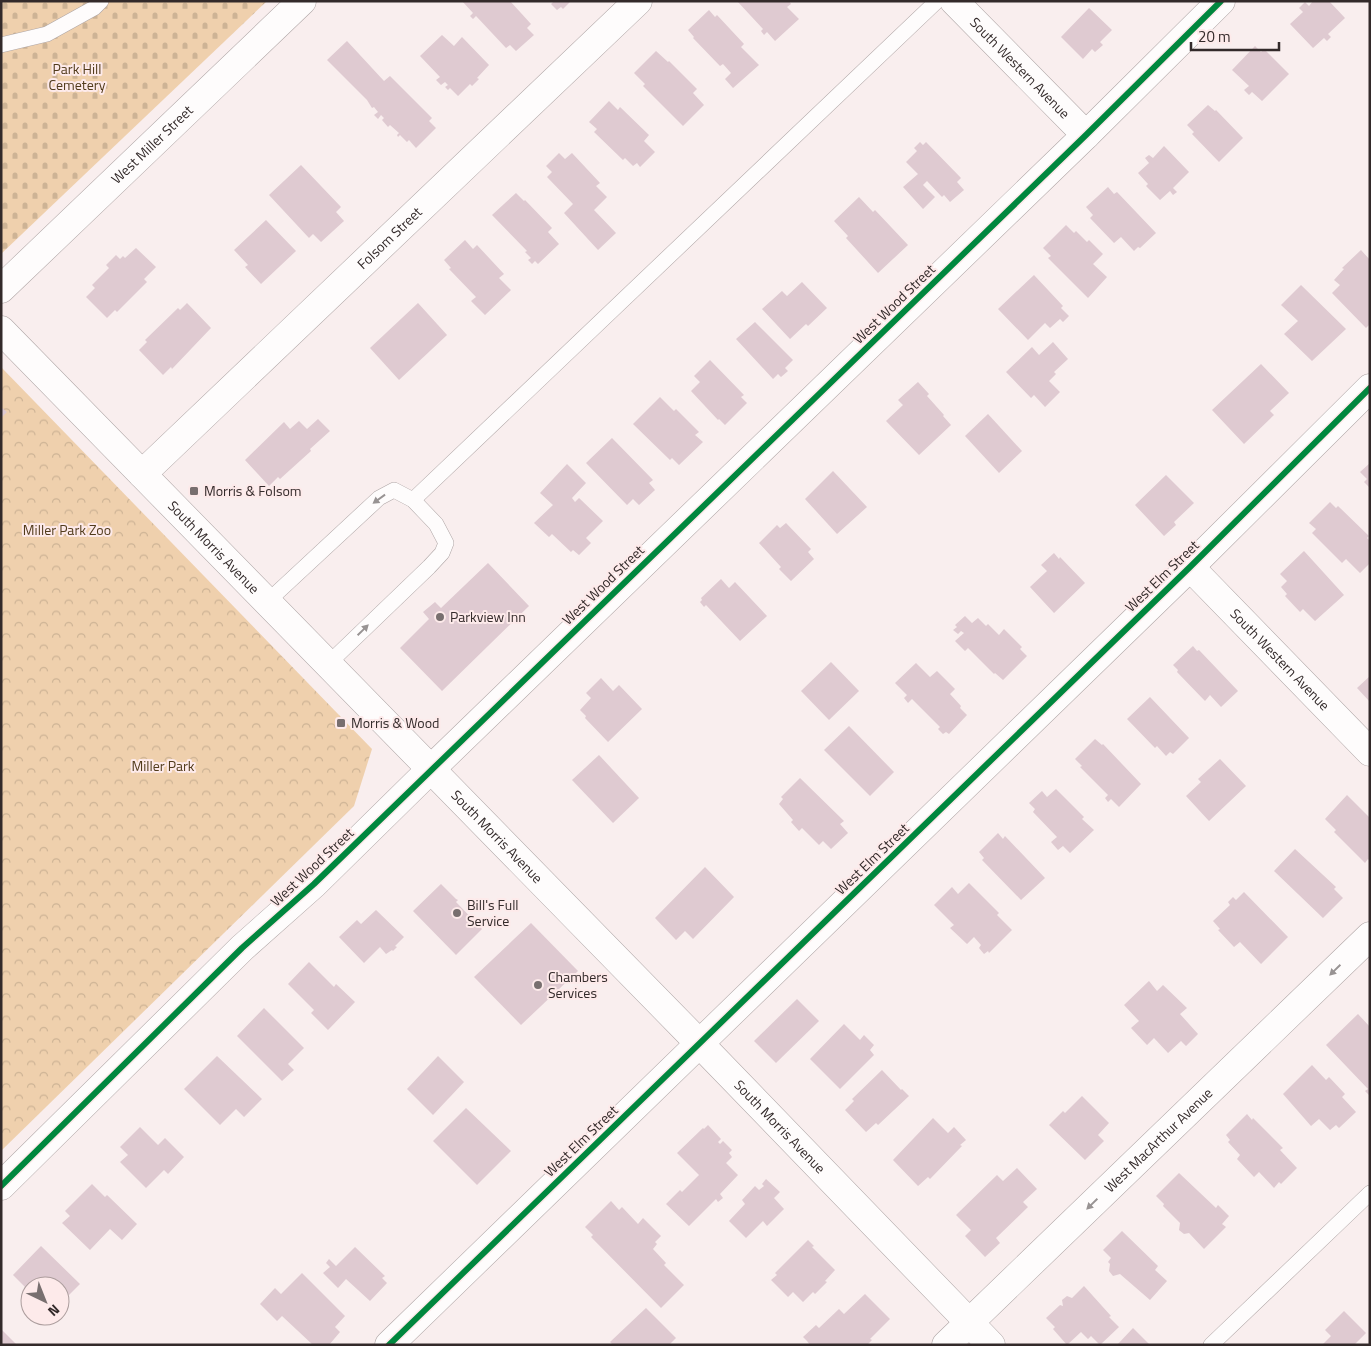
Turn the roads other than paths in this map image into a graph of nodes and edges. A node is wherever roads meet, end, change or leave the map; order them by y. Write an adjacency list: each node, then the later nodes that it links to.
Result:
1 (101, 1): 7 (lane)
2 (302, 1): 9 (street, West Miller Street)
3 (638, 1): 12 (street, Folsom Street)
4 (937, 1): 13 (lane)
5 (954, 1): 8 (street, South Western Avenue)
6 (1221, 1): 8 (street, West Wood Street)
7 (1, 45)
8 (1086, 135): 18 (street, West Wood Street)
9 (1, 289)
10 (1, 330): 12 (street, South Morris Avenue)
11 (1370, 388): 14 (street, West Elm Street)
12 (142, 474): 15 (street, South Morris Avenue)
13 (413, 500): 15 (lane, one-way to 15); 16 (lane, one-way to 13)
14 (1190, 567): 17 (street, South Western Avenue); 20 (street, West Elm Street)
15 (267, 602): 16 (street, South Morris Avenue)
16 (328, 664): 18 (street, South Morris Avenue)
17 (1370, 752)
18 (431, 769): 20 (street, South Morris Avenue); 21 (street, West Wood Street)
19 (1370, 936): 23 (street, West MacArthur Avenue, one-way to 23)
20 (699, 1043): 23 (street, South Morris Avenue); 24 (street, West Elm Street)
21 (1, 1186)
22 (1370, 1193): 27 (lane)
23 (969, 1322): 25 (street, West MacArthur Avenue); 26 (street, South Morris Avenue)
24 (389, 1345)
25 (946, 1345)
26 (991, 1345)
27 (1211, 1345)

